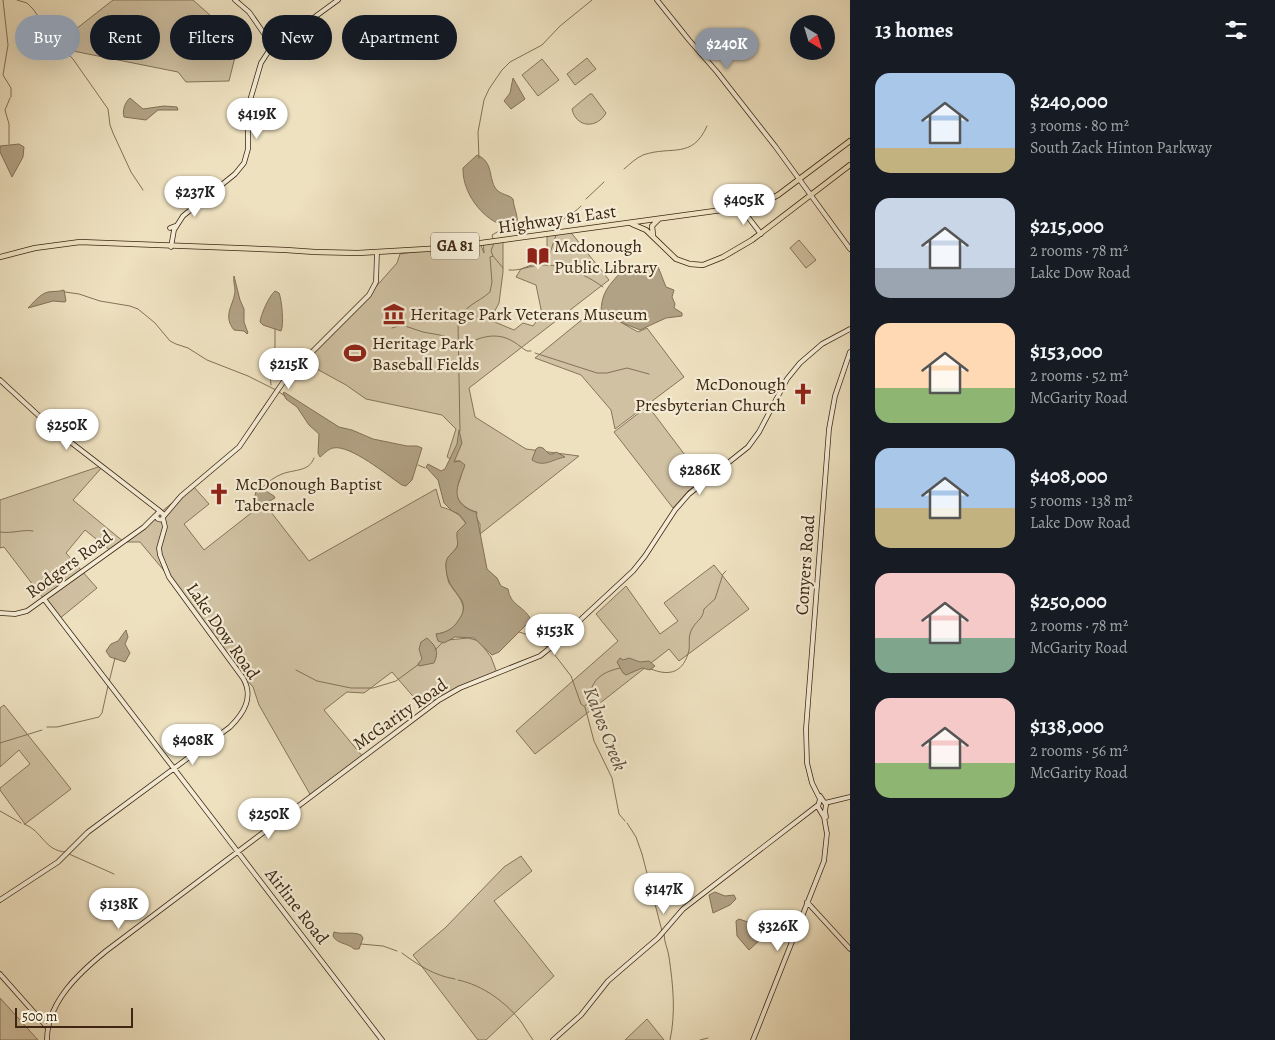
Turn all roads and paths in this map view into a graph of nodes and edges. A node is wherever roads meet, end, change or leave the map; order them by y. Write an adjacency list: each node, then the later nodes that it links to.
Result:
1 (235, 0): 5 (street)
2 (338, 0): 4 (street)
3 (657, 0): 11 (street)
4 (318, 15)
5 (262, 30)
6 (265, 60): 8 (street)
7 (265, 60): 8 (street)
8 (261, 66): 12 (street)
9 (849, 143): 11 (main road, Highway 81 East)
10 (850, 165): 13 (main road)
11 (800, 180): 13 (street); 14 (main road, Highway 81 East / GA 81)
12 (216, 190): 19 (street); 19 (street)
13 (811, 195): 17 (main road, GA 81); 20 (street)
14 (741, 208): 15 (main road, Highway 81 East / GA 81); 17 (street)
15 (661, 218): 16 (main road, Highway 81 East / GA 81); 18 (main road)
16 (625, 224): 18 (main road, GA 81); 23 (main road, Highway 81 East / GA 81)
17 (761, 236): 18 (main road, GA 81)
18 (655, 239)
19 (170, 246): 21 (main road, Highway 81 East / GA 81); 24 (main road, Highway 81 East / GA 81)
20 (850, 249)
21 (368, 252): 22 (main road, Highway 81 East / GA 81); 25 (street)
22 (377, 252): 23 (main road, Highway 81 East / GA 81); 25 (street)
23 (388, 252): 25 (street)
24 (0, 257)
25 (377, 260): 29 (street)
26 (850, 329): 35 (street, McGarity Road)
27 (850, 352): 34 (street, Conyers Road)
28 (0, 380): 29 (street)
29 (160, 516): 30 (street, Rodgers Road); 32 (street, Lake Dow Road)
30 (44, 599): 31 (street, Rodgers Road); 32 (street, Airline Road)
31 (0, 613)
32 (174, 769): 35 (street, Airline Road); 36 (street, Lake Dow Road)
33 (850, 797): 34 (street)
34 (822, 806): 37 (street, Conyers Road); 43 (street)
35 (238, 852): 40 (street, McGarity Road); 42 (street, Airline Road)
36 (0, 900)
37 (807, 902): 38 (street); 44 (street, Conyers Road)
38 (850, 949)
39 (0, 974): 40 (street)
40 (47, 1027): 41 (street, McGarity Road)
41 (47, 1040)
42 (382, 1040)
43 (553, 1040)
44 (753, 1040)

